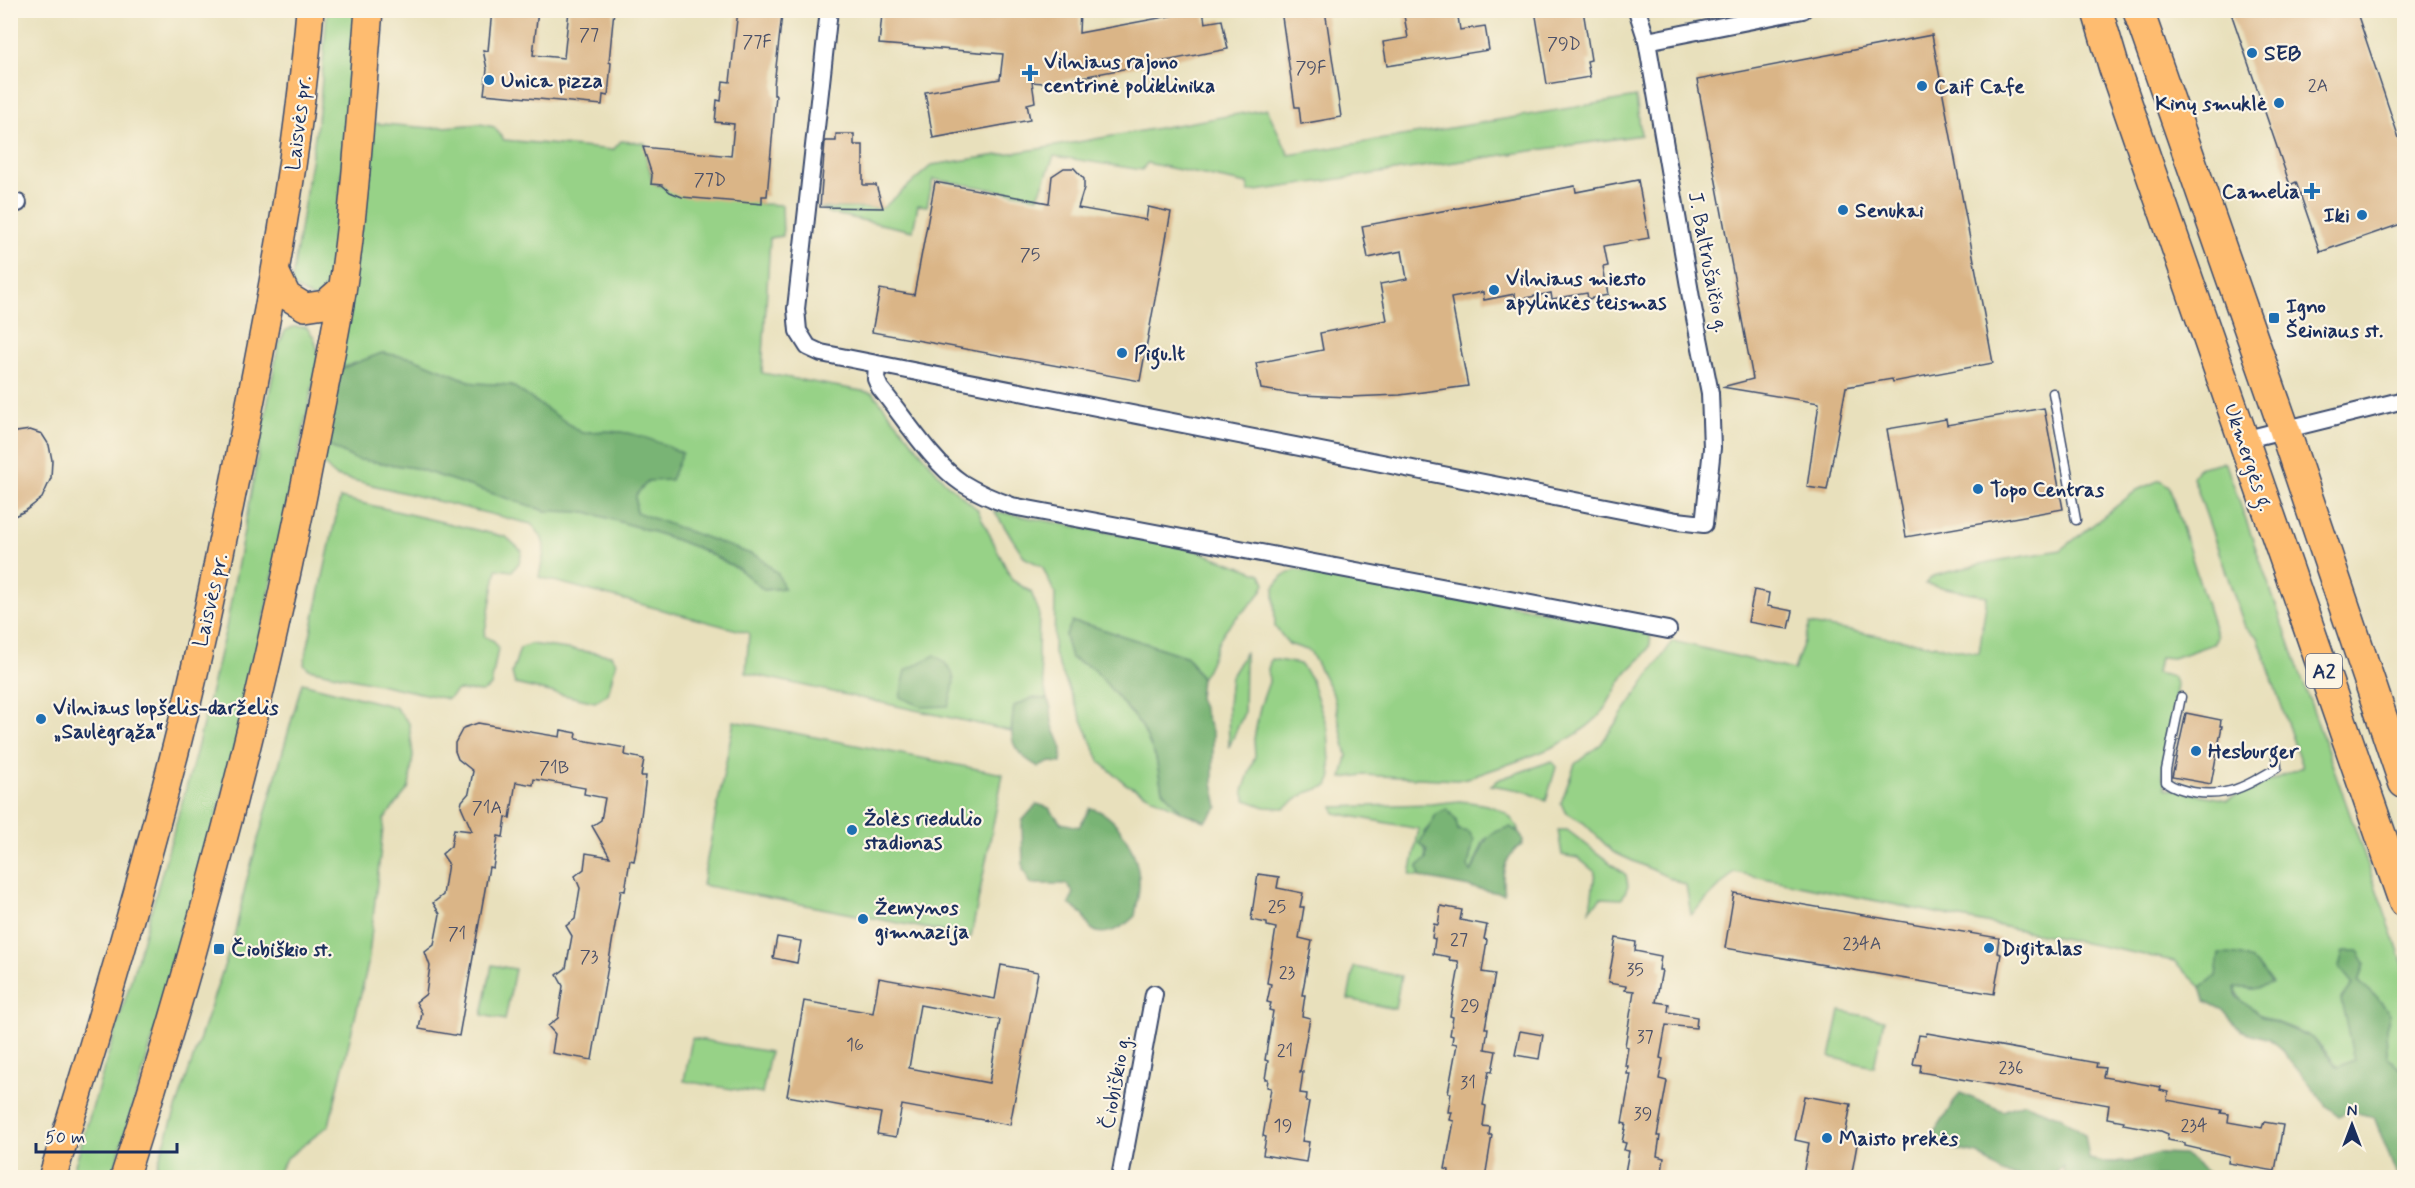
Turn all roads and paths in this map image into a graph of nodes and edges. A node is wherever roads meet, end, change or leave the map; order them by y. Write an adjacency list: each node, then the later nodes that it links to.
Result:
1 (310, 10): 9 (main road, Laisvės pr.)
2 (369, 10): 10 (main road)
3 (829, 10): 13 (street)
4 (1637, 10): 8 (street, J. Baltrušaičio g.)
5 (1803, 10): 8 (street)
6 (2097, 10): 17 (highway, Ukmergės g. / A2)
7 (2138, 10): 16 (highway, Ukmergės g. / A2)
8 (1647, 41): 13 (street, J. Baltrušaičio g.)
9 (276, 273): 10 (main road); 11 (main road, Laisvės pr.)
10 (342, 289): 12 (main road)
11 (264, 334): 12 (main road); 25 (main road, Laisvės pr.)
12 (332, 349): 26 (main road)
13 (877, 365): 19 (street)
14 (2053, 393): 18 (lane)
15 (2404, 400): 16 (street)
16 (2285, 431): 17 (street); 22 (highway, Ukmergės g. / A2)
17 (2243, 440): 23 (highway, Ukmergės g. / A2)
18 (2076, 520)
19 (1668, 630)
20 (2181, 697): 21 (lane)
21 (2276, 754)
22 (2404, 783)
23 (2404, 902)
24 (1154, 994): 27 (street, Čiobiškio g.)
25 (52, 1178)
26 (124, 1178)
27 (1120, 1178)

